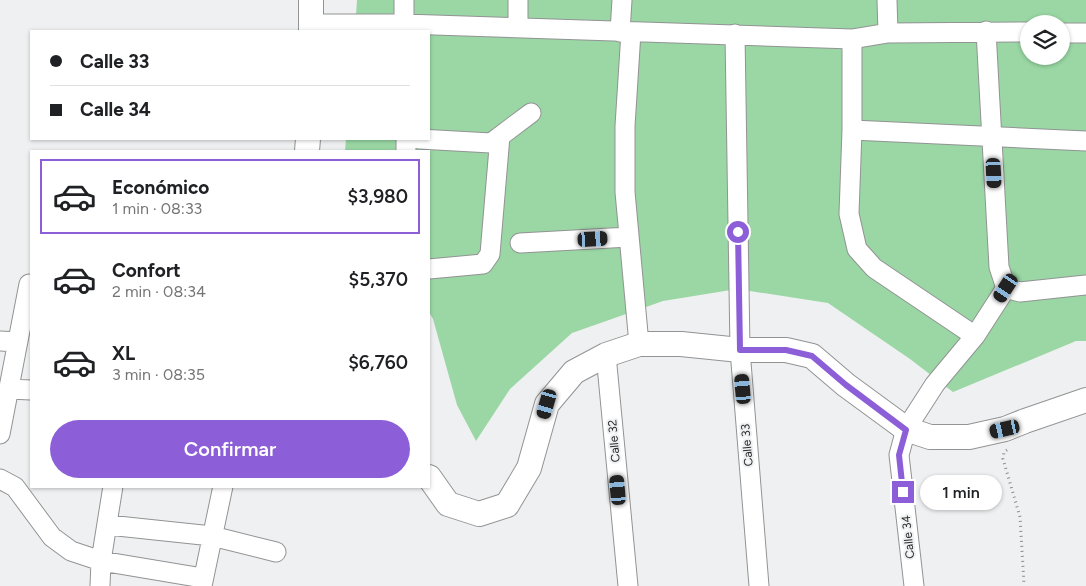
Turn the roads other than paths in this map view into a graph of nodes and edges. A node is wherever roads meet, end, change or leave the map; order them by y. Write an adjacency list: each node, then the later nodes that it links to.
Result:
1 (311, 0): 6 (street)
2 (404, 0): 7 (street)
3 (518, 0): 8 (street)
4 (622, 0): 10 (street)
5 (887, 0): 12 (street)
6 (311, 28): 7 (street)
7 (404, 28): 8 (street)
8 (518, 28): 10 (street)
9 (986, 31): 11 (street); 12 (street); 19 (street)
10 (625, 32): 15 (street); 23 (street)
11 (1020, 32)
12 (888, 33): 16 (street)
13 (1070, 33): 14 (street)
14 (1086, 33)
15 (735, 34): 16 (street); 32 (street, Calle 33)
16 (852, 39): 18 (street)
17 (531, 113): 20 (street)
18 (852, 130): 19 (street); 29 (street)
19 (992, 135): 22 (street); 28 (street)
20 (500, 136): 21 (street); 25 (street)
21 (430, 140)
22 (1086, 140)
23 (629, 237): 24 (street); 31 (street)
24 (520, 243)
25 (430, 269)
26 (29, 284): 30 (street)
27 (1086, 285): 28 (street)
28 (1006, 288): 29 (street, Calle 34)
29 (975, 336): 37 (street, Calle 34)
30 (9, 342): 34 (street)
31 (639, 344): 32 (street); 33 (street)
32 (740, 350): 37 (street); 50 (street, Calle 33)
33 (606, 355): 39 (street); 49 (street, Calle 32)
34 (9, 388): 35 (street); 38 (street)
35 (30, 390)
36 (1086, 400): 37 (street)
37 (906, 430): 51 (street, Calle 34)
38 (0, 434)
39 (430, 478)
40 (0, 479): 46 (street)
41 (113, 488): 43 (street)
42 (223, 488): 44 (street)
43 (108, 525): 44 (street); 46 (street)
44 (212, 536): 45 (street); 47 (street)
45 (276, 552)
46 (101, 562): 47 (street); 48 (street)
47 (202, 582)
48 (100, 586)
49 (628, 586)
50 (759, 586)
51 (914, 586)

